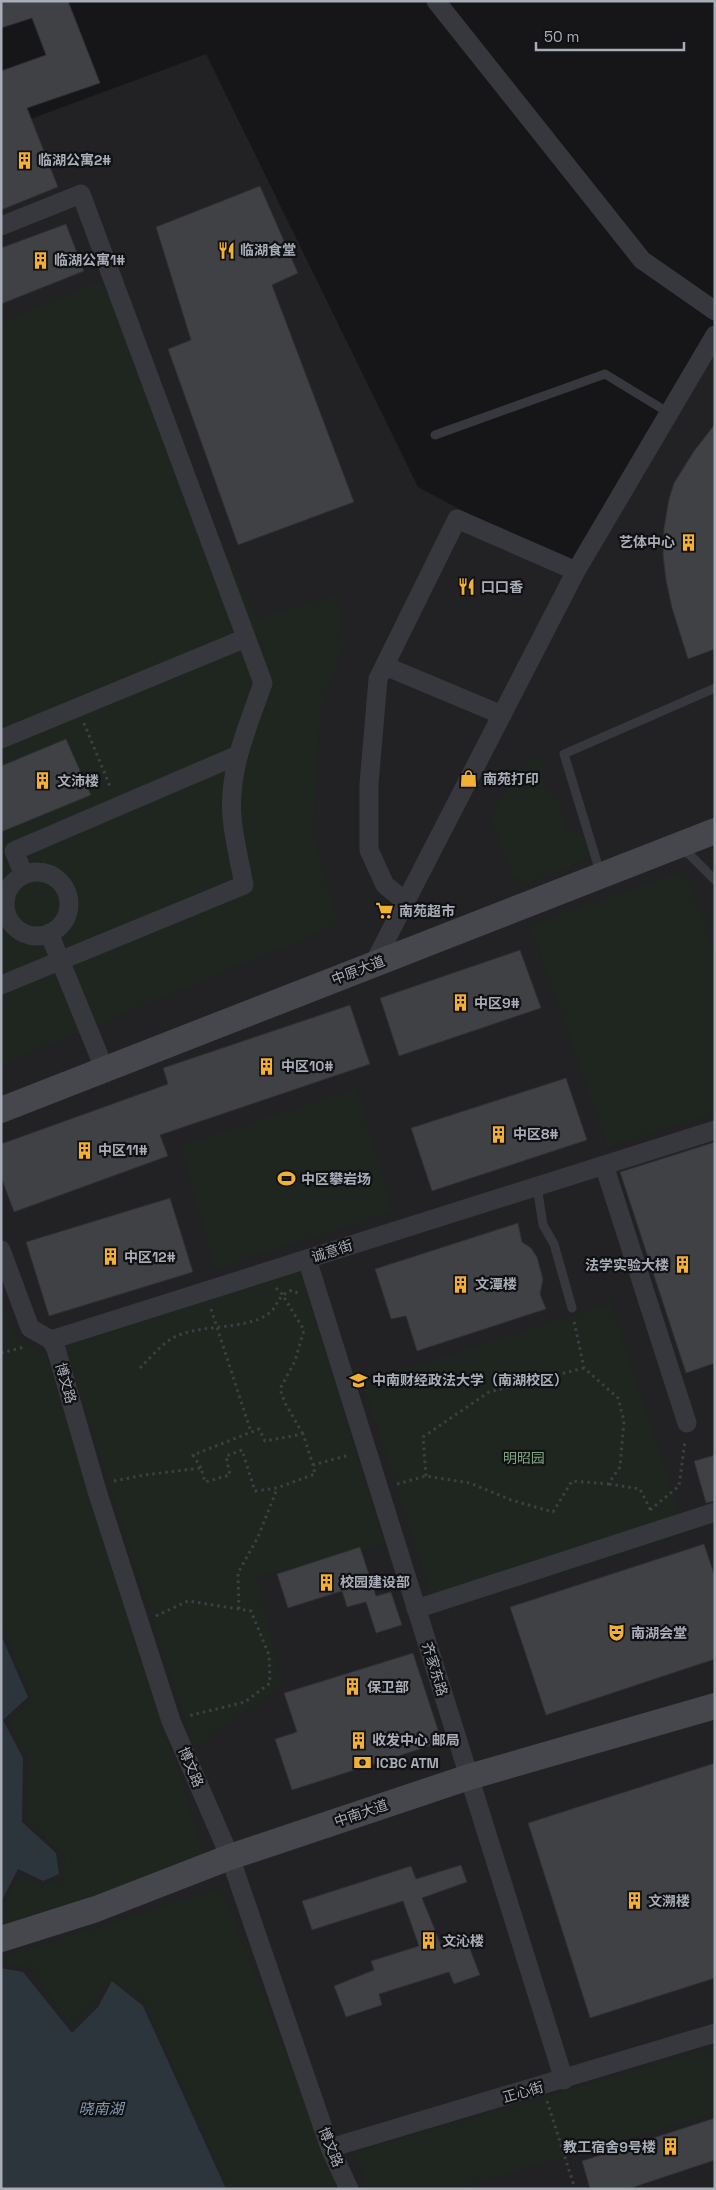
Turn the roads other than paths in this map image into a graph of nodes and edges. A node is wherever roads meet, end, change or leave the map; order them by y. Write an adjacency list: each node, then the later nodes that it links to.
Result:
1 (436, 1): 3 (street)
2 (1, 226): 8 (street)
3 (715, 311)
4 (715, 335): 5 (street)
5 (668, 413): 6 (lane); 7 (street)
6 (435, 435)
7 (576, 571): 9 (street); 11 (street)
8 (246, 638): 12 (street); 13 (street)
9 (385, 666): 11 (street); 19 (street)
10 (715, 688): 17 (lane)
11 (502, 714): 19 (street)
12 (1, 740)
13 (238, 755): 16 (street); 21 (street)
14 (715, 831): 15 (main road, 中原大道)
15 (674, 846): 17 (main road, 中原大道); 18 (lane)
16 (24, 875): 20 (street); 20 (street)
17 (601, 875): 22 (main road, 中原大道)
18 (715, 880)
19 (406, 902): 22 (street)
20 (49, 933): 21 (street)
21 (60, 961): 23 (street); 24 (street)
22 (374, 963): 24 (main road, 中原大道)
23 (1, 985)
24 (104, 1068): 25 (main road, 中原大道)
25 (1, 1110)
26 (715, 1130): 27 (street, 诚意街)
27 (604, 1165): 28 (street, 诚意街); 33 (street)
28 (537, 1186): 30 (street, 诚意街); 31 (lane)
29 (1, 1250): 32 (street)
30 (307, 1259): 32 (street, 诚意街); 35 (street, 齐家东路)
31 (572, 1308)
32 (51, 1340): 38 (street, 博文路)
33 (687, 1423)
34 (715, 1512): 35 (street)
35 (416, 1609): 37 (street, 齐家东路)
36 (715, 1706): 37 (main road, 中南大道)
37 (469, 1777): 38 (main road, 中南大道); 41 (street, 齐家东路)
38 (230, 1857): 39 (main road, 中南大道); 42 (street, 博文路)
39 (7, 1937)
40 (715, 2033): 41 (street, 正心街)
41 (564, 2080): 42 (street, 正心街)
42 (330, 2148): 43 (street, 博文路)
43 (349, 2189)

